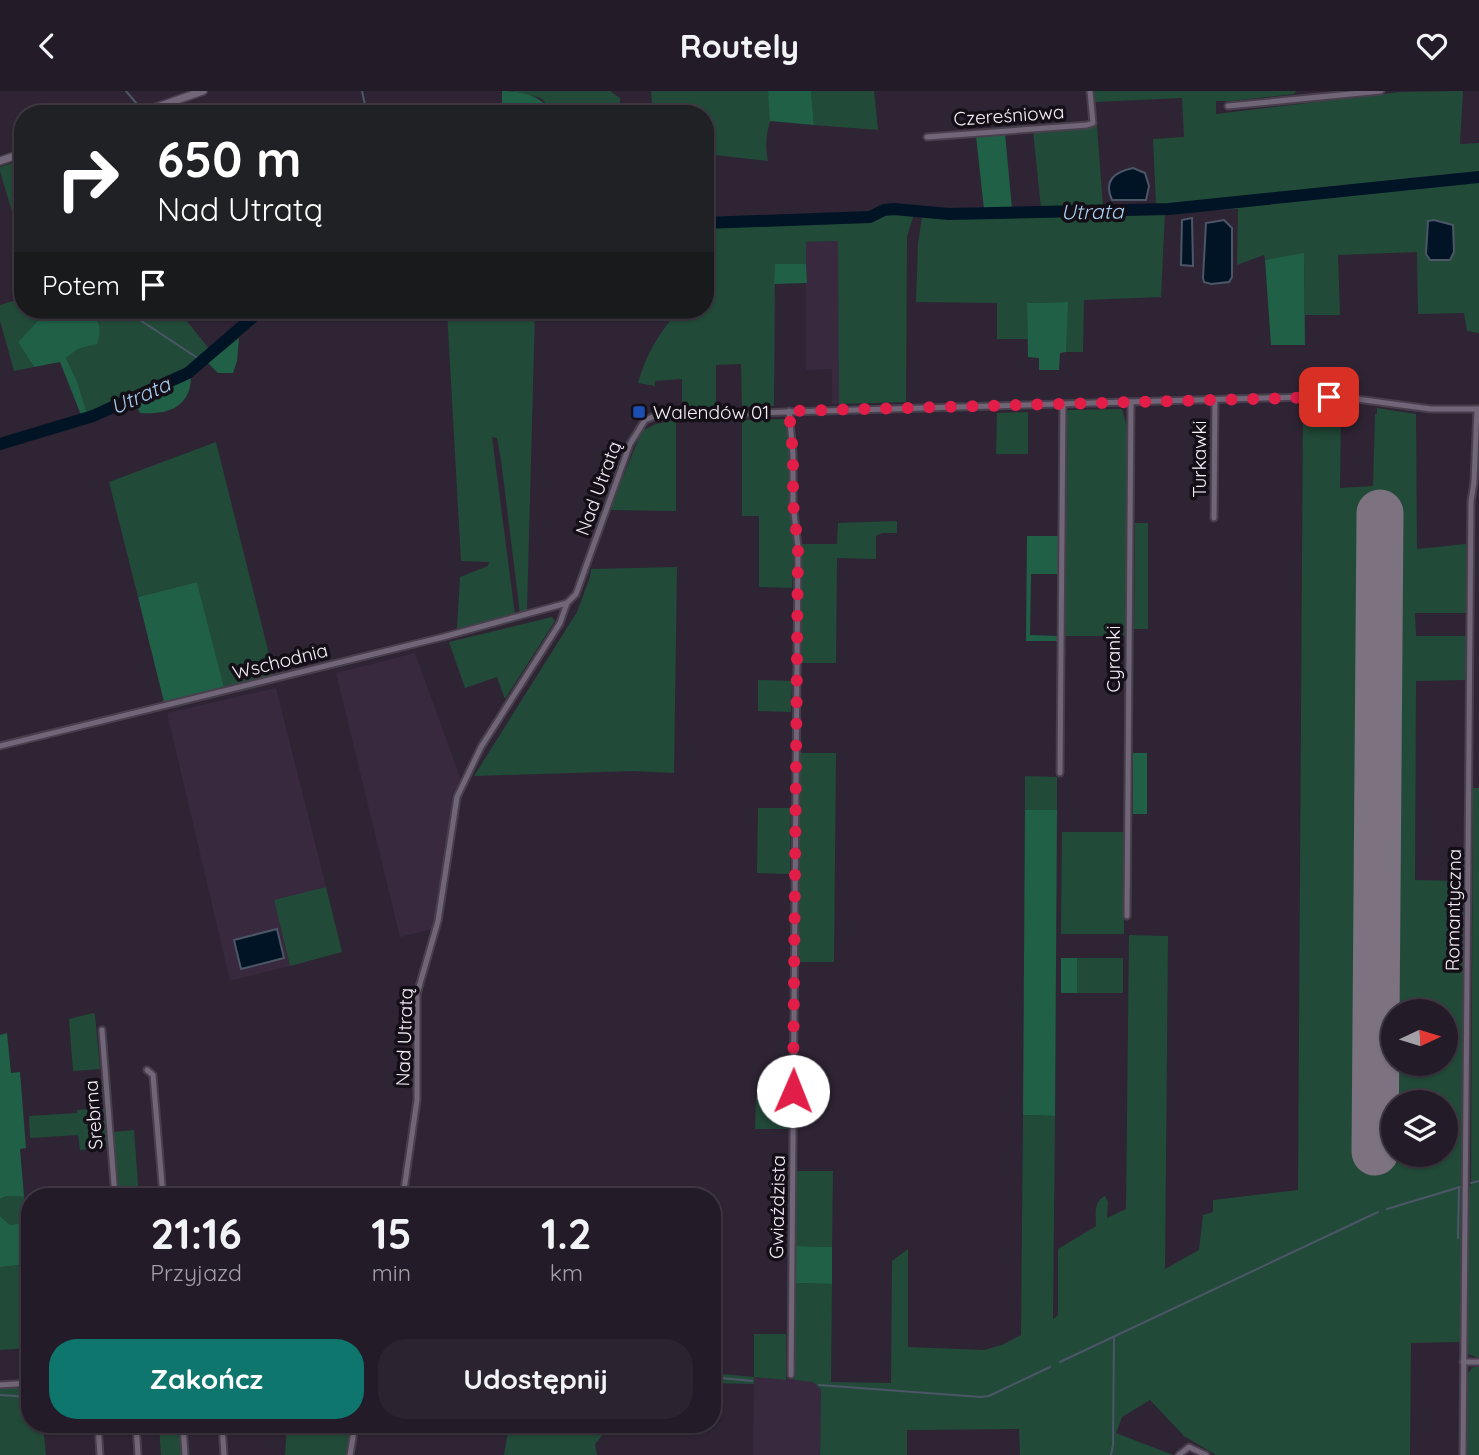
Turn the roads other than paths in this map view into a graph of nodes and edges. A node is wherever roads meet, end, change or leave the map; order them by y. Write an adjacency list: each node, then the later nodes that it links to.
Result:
1 (202, 91): 4 (street)
2 (1090, 91): 6 (street, Czereśniowa)
3 (1381, 91): 5 (street)
4 (162, 105)
5 (1228, 106)
6 (927, 138)
7 (1215, 400): 8 (street, Nad Utratą); 10 (street, Nad Utratą); 12 (street, Turkawki)
8 (1131, 402): 9 (street, Nad Utratą); 16 (street, Cyranki)
9 (1063, 404): 11 (street, Nad Utratą); 15 (street)
10 (1478, 409): 22 (street, Romantyczna)
11 (789, 411): 13 (street, Nad Utratą); 24 (street, Gwiaździsta)
12 (1214, 518)
13 (567, 603): 14 (street, Wschodnia); 21 (street, Nad Utratą)
14 (0, 746)
15 (1060, 773)
16 (1127, 916)
17 (102, 1030): 19 (street, Srebrna)
18 (148, 1070): 20 (street)
19 (115, 1188)
20 (162, 1188)
21 (404, 1188)
22 (1463, 1362): 23 (street); 39 (street, Romantyczna)
23 (1479, 1362)
24 (790, 1374)
25 (21, 1384): 26 (street)
26 (0, 1385)
27 (99, 1433): 32 (street)
28 (137, 1433): 33 (street)
29 (184, 1433): 34 (street)
30 (223, 1433): 35 (street)
31 (354, 1433): 36 (street)
32 (100, 1455)
33 (138, 1455)
34 (185, 1455)
35 (224, 1455)
36 (350, 1455)
37 (1179, 1455): 38 (street)
38 (1206, 1455)
39 (1463, 1455)

